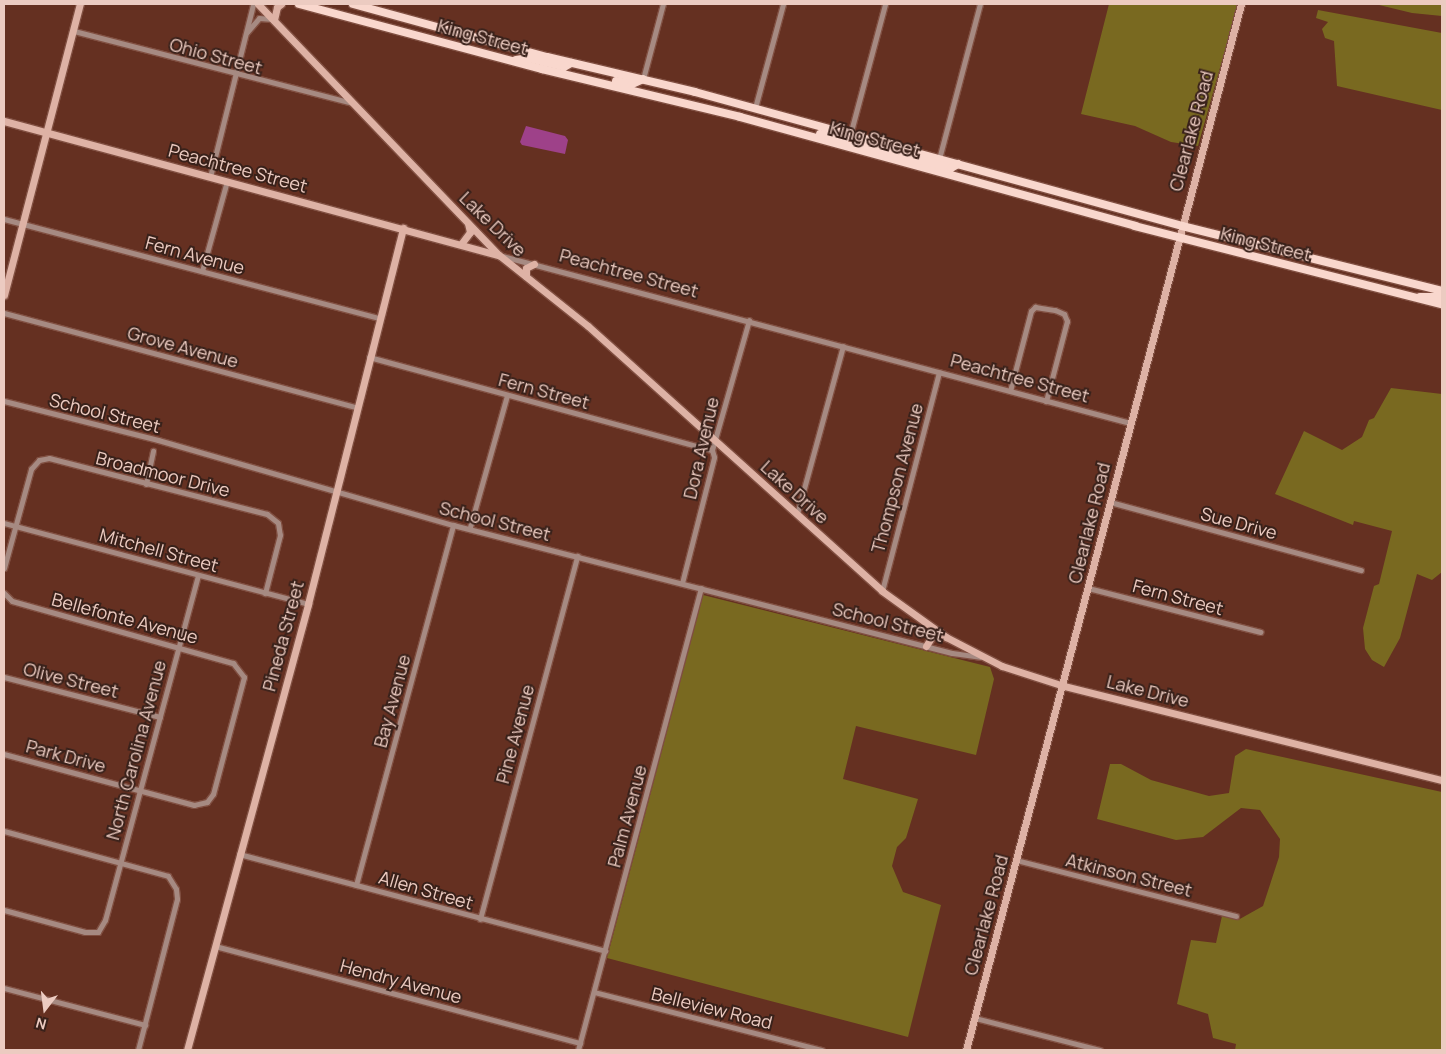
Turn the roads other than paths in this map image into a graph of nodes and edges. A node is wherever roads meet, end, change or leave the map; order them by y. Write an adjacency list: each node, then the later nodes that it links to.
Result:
1 (80, 4): 13 (street)
2 (253, 4): 14 (street)
3 (258, 4): 12 (street, Lake Drive)
4 (282, 4): 12 (street)
5 (299, 4): 15 (main road, King Street)
6 (353, 4): 16 (main road, King Street)
7 (663, 4): 19 (street)
8 (783, 4): 21 (street)
9 (884, 4): 25 (street)
10 (980, 4): 27 (street)
11 (1241, 4): 34 (street, Clearlake Road)
12 (274, 20): 14 (street); 20 (street, Lake Drive)
13 (74, 32): 17 (street, Ohio Street); 24 (street)
14 (246, 34): 17 (street)
15 (512, 60): 16 (main road); 18 (main road, King Street)
16 (571, 63): 19 (main road, King Street)
17 (236, 76): 20 (street, Ohio Street); 29 (street)
18 (588, 79): 19 (main road); 22 (main road, King Street)
19 (643, 79): 21 (main road, King Street)
20 (352, 104): 32 (street, Lake Drive)
21 (755, 108): 25 (main road, King Street)
22 (742, 117): 25 (main road); 26 (main road, King Street)
23 (4, 121): 24 (street, Peachtree Street)
24 (46, 132): 29 (street, Peachtree Street); 33 (street)
25 (850, 135): 27 (main road, King Street)
26 (847, 146): 28 (main road); 36 (main road, King Street)
27 (939, 159): 28 (main road, King Street)
28 (958, 164): 34 (main road, King Street)
29 (210, 177): 30 (street, Peachtree Street)
30 (226, 181): 35 (street, Peachtree Street); 41 (street)
31 (4, 219): 33 (street, Fern Avenue)
32 (468, 222): 37 (street); 38 (street, Lake Drive)
33 (23, 224): 41 (street, Fern Avenue); 45 (street)
34 (1182, 226): 36 (street, Clearlake Road); 40 (main road, King Street)
35 (403, 228): 37 (street, Peachtree Street); 50 (street, Pineda Street)
36 (1179, 237): 43 (main road, King Street); 60 (street, Clearlake Road)
37 (461, 244): 38 (street, Peachtree Street)
38 (499, 255): 39 (street, Peachtree Street); 42 (street, Lake Drive)
39 (534, 264): 42 (street); 51 (street, Peachtree Street)
40 (1349, 268): 43 (main road); 44 (main road, King Street)
41 (202, 271): 50 (street, Fern Avenue)
42 (526, 276): 61 (street, Lake Drive)
43 (1346, 280): 47 (main road, King Street)
44 (1442, 291)
45 (4, 295)
46 (1442, 297): 47 (main road)
47 (1418, 298): 48 (main road, King Street)
48 (1442, 304)
49 (4, 313): 59 (street, Grove Avenue)
50 (380, 318): 53 (street, Pineda Street)
51 (749, 320): 52 (street, Peachtree Street); 62 (street, Dora Avenue)
52 (843, 346): 54 (street, Peachtree Street); 69 (street)
53 (369, 357): 56 (street, Fern Street); 59 (street, Pineda Street)
54 (939, 372): 55 (street, Peachtree Street); 81 (street, Thompson Avenue)
55 (1010, 391): 58 (street, Peachtree Street); 58 (street)
56 (507, 395): 63 (street, Fern Street); 73 (street)
57 (4, 401): 67 (street, School Street)
58 (1046, 401): 60 (street, Peachtree Street)
59 (356, 407): 67 (street, Pineda Street)
60 (1130, 423): 68 (street, Clearlake Road)
61 (705, 433): 62 (street, Lake Drive); 63 (street)
62 (714, 442): 64 (street, Dora Avenue); 69 (street, Lake Drive)
63 (702, 447): 64 (street, Fern Street)
64 (712, 450): 78 (street, Dora Avenue)
65 (154, 451): 66 (street)
66 (146, 484): 72 (street, Broadmoor Drive); 83 (street, Broadmoor Drive)
67 (335, 490): 71 (street, School Street); 84 (street, Pineda Street)
68 (1110, 502): 76 (street, Sue Drive); 80 (street, Clearlake Road)
69 (797, 514): 81 (street, Lake Drive)
70 (4, 523): 72 (street, Mitchell Street)
71 (453, 525): 73 (street, School Street); 101 (street, Bay Avenue)
72 (15, 526): 75 (street); 77 (street, Mitchell Street)
73 (470, 527): 74 (street, School Street)
74 (577, 556): 78 (street, School Street); 104 (street, Pine Avenue)
75 (4, 568)
76 (1362, 570)
77 (198, 575): 83 (street, Mitchell Street); 87 (street, North Carolina Avenue)
78 (682, 583): 79 (street, School Street)
79 (701, 588): 88 (street, School Street); 106 (street, Palm Avenue)
80 (1088, 588): 86 (street, Fern Street); 91 (street, Clearlake Road)
81 (882, 591): 85 (street, Lake Drive)
82 (4, 593): 87 (street, Bellefonte Avenue)
83 (265, 593): 84 (street, Mitchell Street)
84 (308, 604): 98 (street, Pineda Street)
85 (936, 630): 88 (street); 89 (street, Lake Drive)
86 (1260, 632)
87 (178, 646): 92 (street, North Carolina Avenue); 96 (street, Bellefonte Avenue)
88 (926, 646): 89 (street, School Street)
89 (983, 657): 91 (street, Lake Drive)
90 (4, 678): 92 (street, Olive Street)
91 (1064, 686): 94 (street, Lake Drive); 99 (street, Clearlake Road)
92 (160, 718): 95 (street, North Carolina Avenue)
93 (4, 754): 95 (street, Park Drive)
94 (1442, 780)
95 (141, 790): 96 (street, Park Drive); 100 (street, North Carolina Avenue)
96 (207, 802)
97 (4, 831): 100 (street)
98 (239, 854): 101 (street, Allen Street); 105 (street, Pineda Street)
99 (1016, 860): 103 (street, Atkinson Street); 109 (street, Clearlake Road)
100 (120, 862): 102 (street, North Carolina Avenue); 110 (street)
101 (356, 885): 104 (street, Allen Street)
102 (4, 910)
103 (1236, 916)
104 (480, 919): 106 (street, Allen Street)
105 (215, 946): 111 (street, Hendry Avenue); 113 (street, Pineda Street)
106 (605, 951): 108 (street, Palm Avenue)
107 (4, 988): 110 (street)
108 (594, 992): 111 (street, Palm Avenue); 115 (street, Belleview Road)
109 (975, 1018): 116 (street, Clearlake Road); 117 (street)
110 (145, 1025): 112 (street)
111 (580, 1043): 114 (street, Palm Avenue)
112 (138, 1050)
113 (187, 1050)
114 (578, 1050)
115 (822, 1050)
116 (966, 1050)
117 (1100, 1050)

